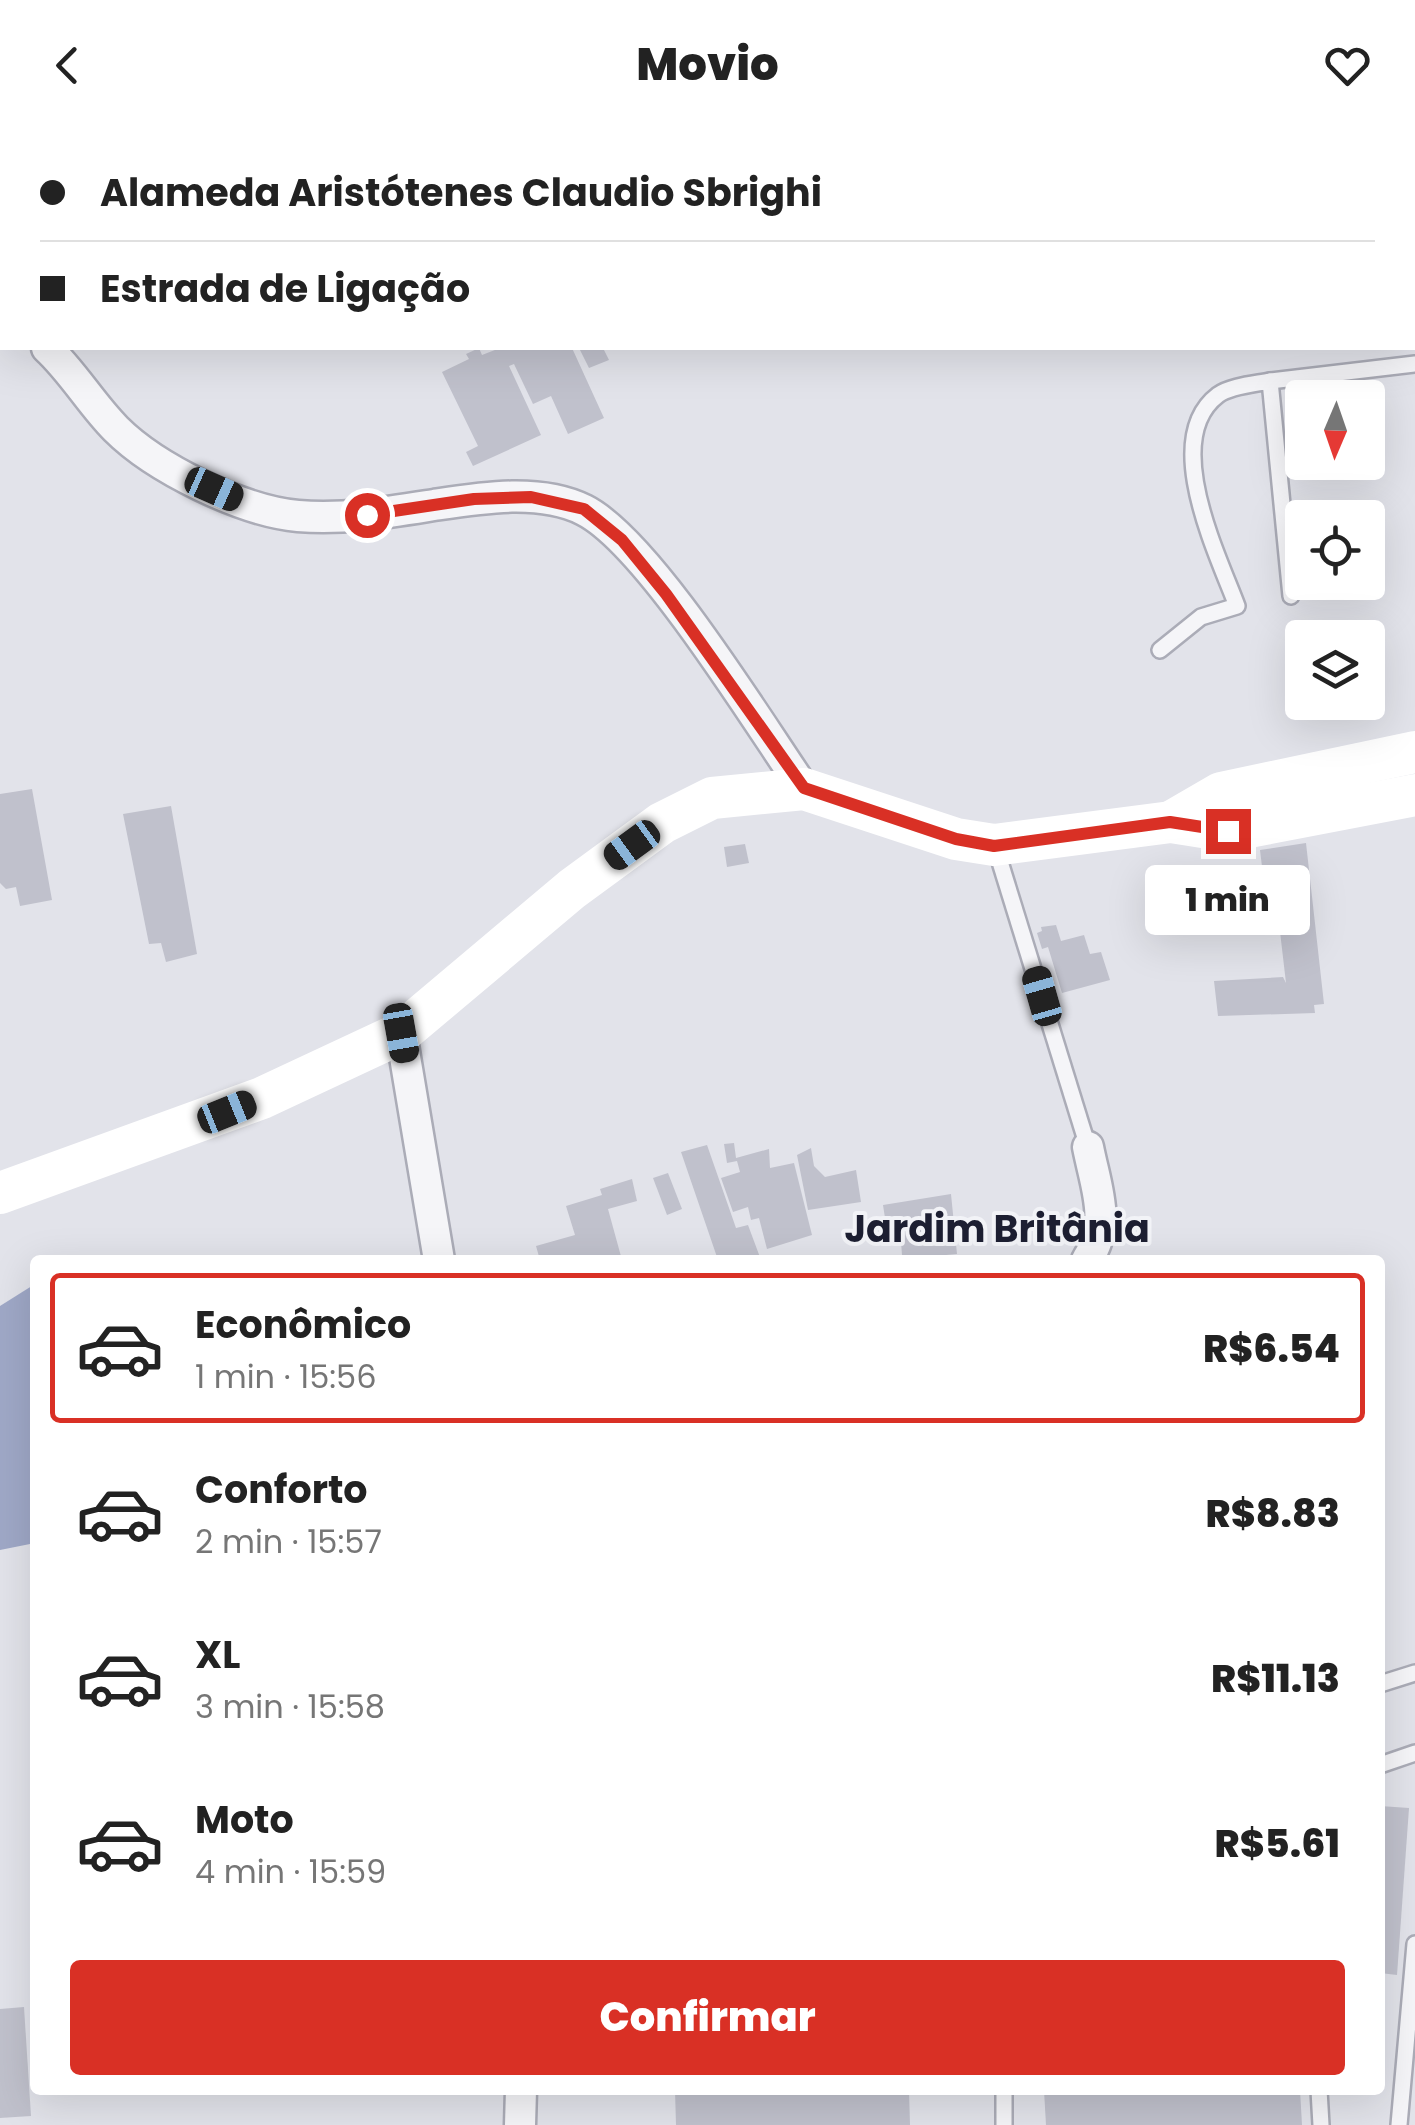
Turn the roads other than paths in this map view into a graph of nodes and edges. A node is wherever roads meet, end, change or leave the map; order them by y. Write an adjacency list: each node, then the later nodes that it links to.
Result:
1 (50, 350): 7 (street)
2 (1415, 364): 3 (lane)
3 (1270, 381): 4 (lane); 5 (lane)
4 (1285, 535)
5 (1160, 650)
6 (1415, 752): 9 (main road)
7 (804, 788): 10 (main road); 11 (main road)
8 (1415, 795): 9 (main road)
9 (1170, 822): 10 (main road)
10 (994, 846): 12 (lane)
11 (401, 1033): 13 (main road); 14 (street)
12 (1088, 1147): 15 (street)
13 (0, 1193)
14 (438, 1255)
15 (1090, 1255)
16 (1415, 1673): 17 (lane)
17 (1385, 1682)
18 (1415, 1753): 19 (lane)
19 (1385, 1763)
20 (1415, 1944): 27 (lane)
21 (521, 2095): 24 (street)
22 (1004, 2095): 25 (lane)
23 (1319, 2095): 26 (lane)
24 (520, 2125)
25 (1004, 2125)
26 (1320, 2125)
27 (1399, 2125)

